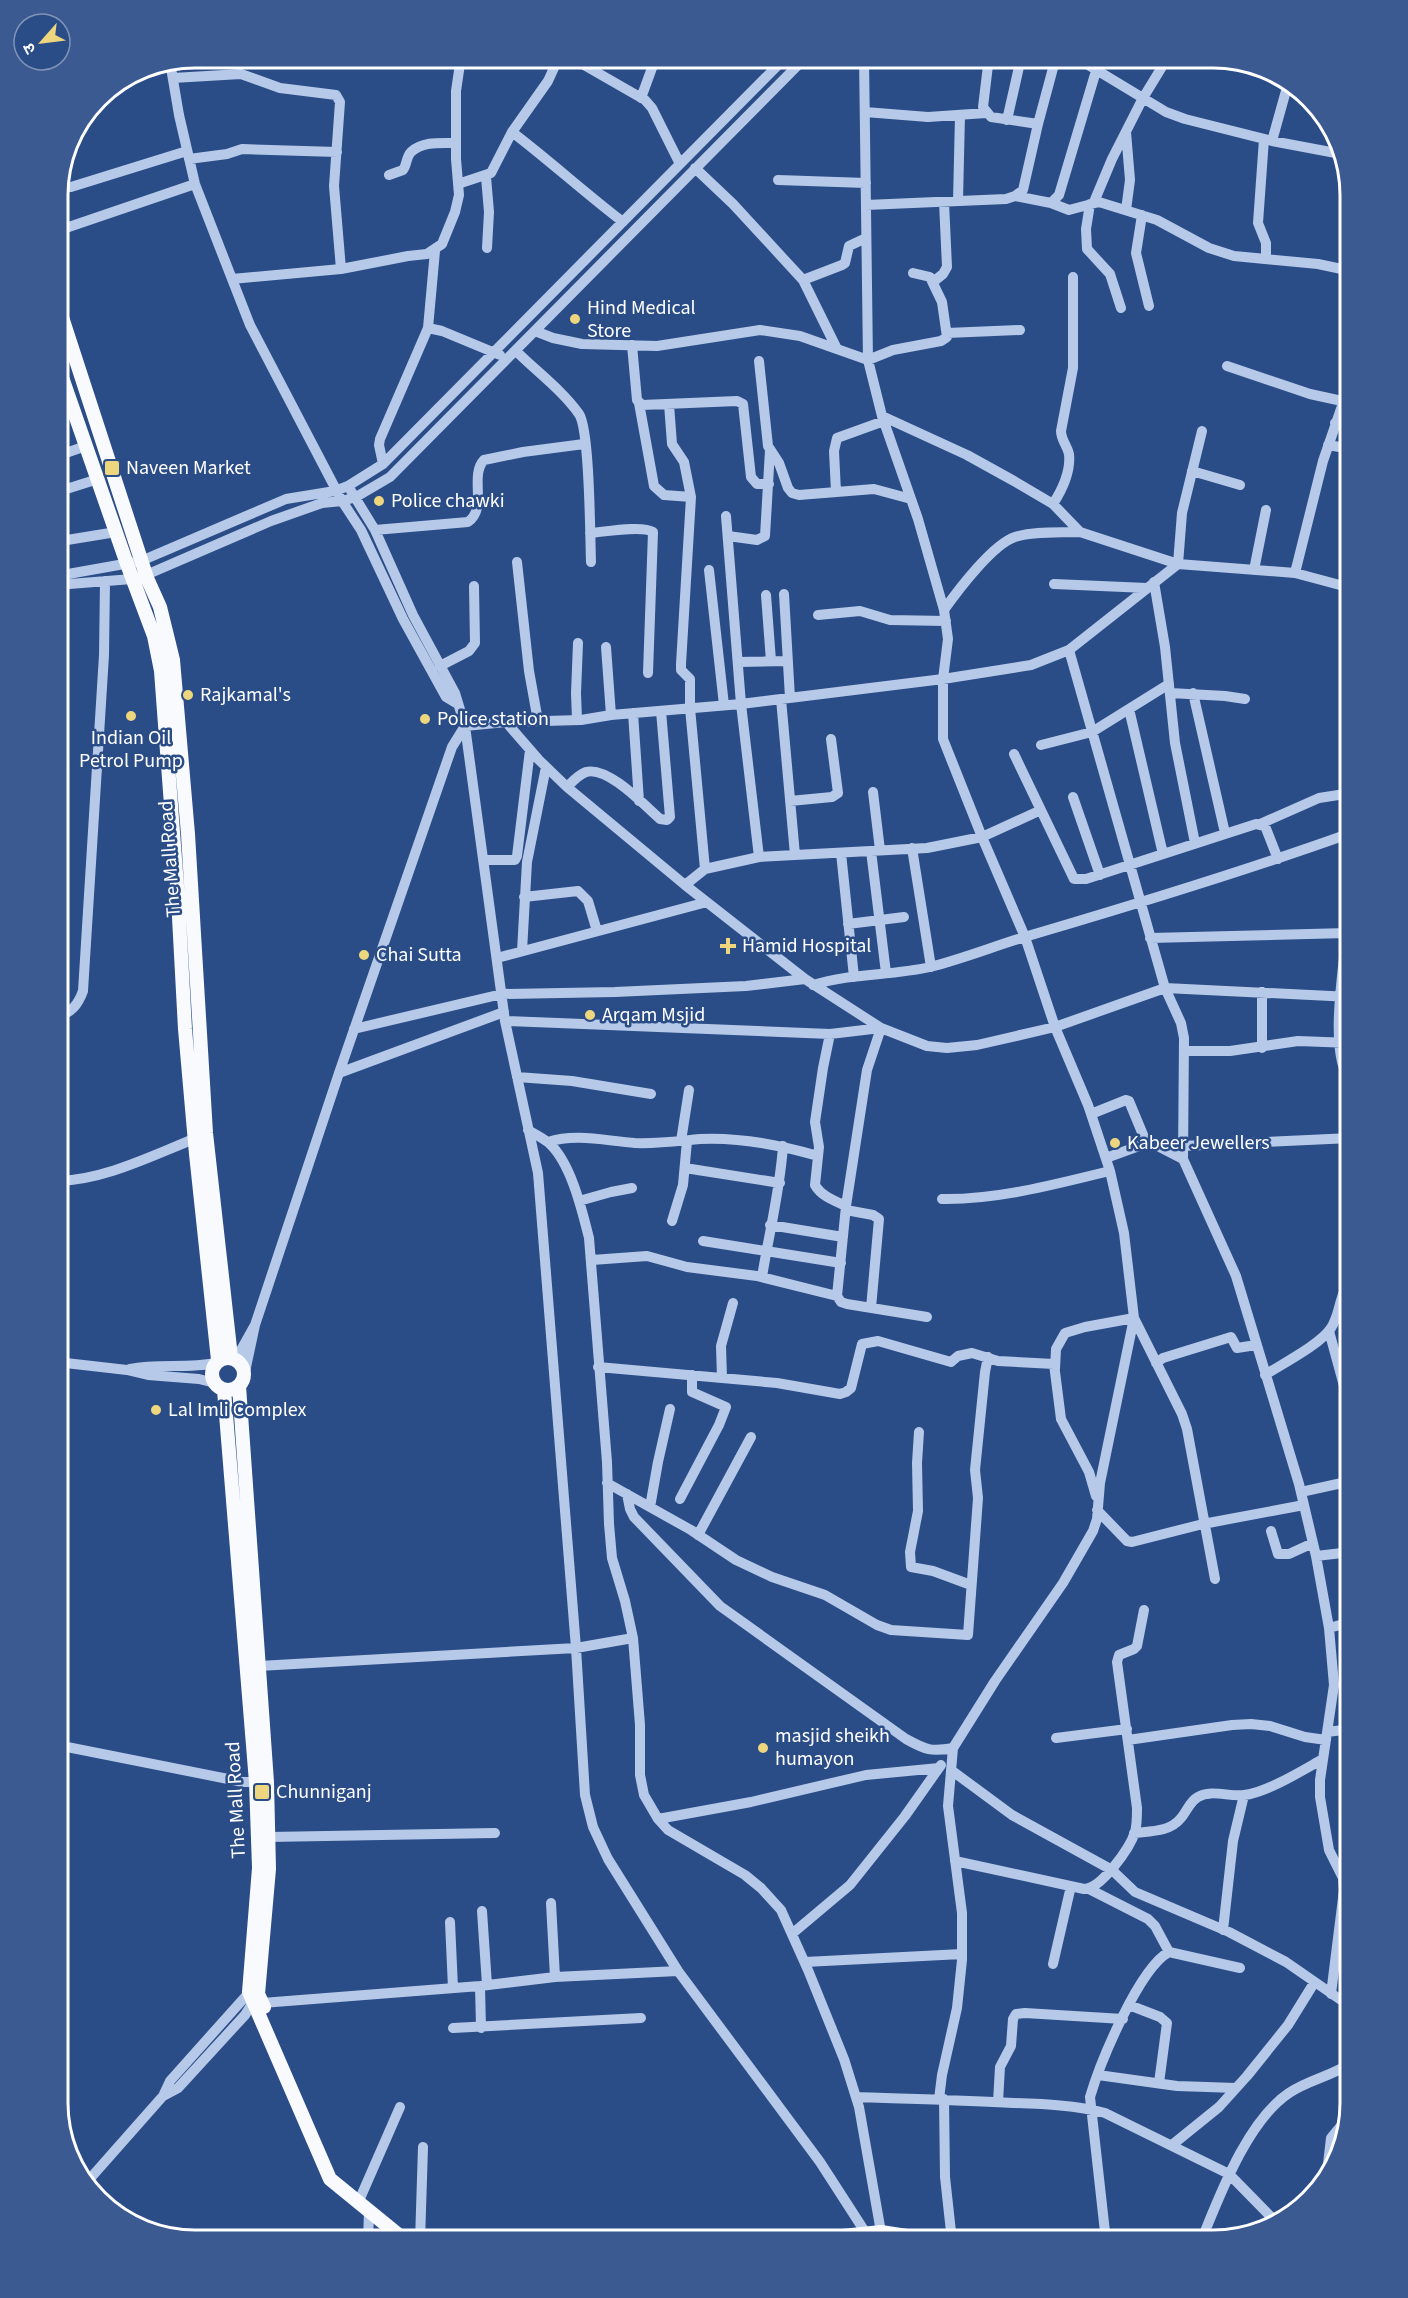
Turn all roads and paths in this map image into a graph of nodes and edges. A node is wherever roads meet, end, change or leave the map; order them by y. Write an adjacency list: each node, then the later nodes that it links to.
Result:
1 (459, 68): 27 (street)
2 (554, 68): 24 (street)
3 (589, 68): 17 (street)
4 (652, 68): 17 (street)
5 (775, 68): 31 (street)
6 (795, 68): 32 (street)
7 (864, 68): 19 (street)
8 (988, 68): 20 (street)
9 (1019, 68): 22 (street)
10 (1053, 68): 23 (street)
11 (1092, 68): 14 (street)
12 (1160, 68): 18 (street)
13 (171, 70): 15 (street)
14 (1096, 71): 18 (street); 43 (street)
15 (173, 78): 28 (street); 30 (street)
16 (1286, 90): 26 (street)
17 (641, 98): 31 (street)
18 (1143, 98): 25 (street); 26 (street)
19 (865, 112): 21 (street); 36 (street)
20 (986, 113): 21 (street); 22 (street)
21 (960, 115): 41 (street)
22 (1007, 120): 23 (street)
23 (1038, 124): 40 (street)
24 (512, 132): 34 (street); 48 (street)
25 (1126, 132): 44 (street); 46 (street)
26 (1268, 140): 29 (street); 53 (street)
27 (456, 143): 33 (street); 38 (street)
28 (337, 152): 30 (street); 54 (street)
29 (1333, 153)
30 (188, 155): 37 (street); 39 (street)
31 (680, 164): 48 (street)
32 (695, 168): 59 (street); 65 (street)
33 (389, 175)
34 (486, 177): 38 (street); 51 (street)
35 (778, 180): 36 (street)
36 (866, 183): 45 (street)
37 (195, 184): 49 (street); 58 (street)
38 (458, 184): 52 (street)
39 (70, 187)
40 (1015, 196): 41 (street); 43 (street)
41 (958, 201): 42 (street)
42 (944, 202): 45 (street); 60 (street)
43 (1051, 203): 44 (street)
44 (1092, 203): 46 (street); 62 (street)
45 (866, 205): 50 (street)
46 (1126, 210): 47 (street)
47 (1143, 215): 53 (street); 61 (street)
48 (623, 222): 71 (street)
49 (68, 227)
50 (867, 238): 59 (street); 74 (street)
51 (487, 248)
52 (435, 251): 54 (street); 63 (street)
53 (1266, 259): 55 (street)
54 (341, 269): 58 (street)
55 (1340, 269)
56 (913, 273): 60 (street)
57 (1073, 277): 106 (street)
58 (232, 279): 100 (street)
59 (803, 280): 69 (street)
60 (933, 282): 66 (street)
61 (1149, 306)
62 (1121, 308)
63 (428, 328): 71 (street); 93 (street)
64 (1020, 330): 66 (street)
65 (535, 331): 68 (street); 70 (street)
66 (947, 333): 74 (street)
67 (68, 336): 115 (main road, The Mall Road)
68 (632, 345): 69 (street); 78 (street)
69 (837, 349): 74 (street)
70 (516, 351): 72 (street); 87 (street)
71 (495, 353): 72 (street); 93 (street)
72 (508, 359): 102 (street)
73 (759, 360): 91 (street)
74 (868, 360): 83 (street)
75 (1227, 366): 77 (street)
76 (68, 395): 81 (main road, The Mall Road)
77 (1340, 401)
78 (639, 403): 79 (street); 103 (street)
79 (669, 404): 96 (street); 103 (street)
80 (1340, 407): 84 (street)
81 (74, 412): 82 (street); 89 (main road, The Mall Road)
82 (68, 414)
83 (883, 418): 101 (street); 104 (street); 106 (street)
84 (1335, 423): 85 (street); 88 (street)
85 (1340, 424)
86 (1202, 431): 94 (street)
87 (584, 444): 109 (street); 112 (street)
88 (1328, 445): 90 (street); 122 (street)
89 (86, 446): 92 (street); 95 (main road, The Mall Road)
90 (1340, 447)
91 (770, 450): 96 (street); 101 (street)
92 (68, 452)
93 (383, 464): 98 (street)
94 (1192, 471): 97 (street); 119 (street)
95 (98, 479): 99 (street); 110 (main road, The Mall Road)
96 (768, 484): 113 (street)
97 (1239, 485)
98 (348, 486): 100 (street); 102 (street)
99 (68, 489)
100 (335, 490): 105 (street); 115 (street)
101 (836, 492): 104 (street)
102 (356, 496): 105 (street); 109 (street)
103 (691, 497): 152 (street)
104 (911, 499): 135 (street)
105 (342, 501): 124 (street); 149 (street)
106 (1053, 504): 111 (street)
107 (1266, 510): 121 (street)
108 (726, 516): 113 (street)
109 (375, 530): 142 (street)
110 (116, 532): 114 (street); 118 (main road, The Mall Road)
111 (1080, 532): 119 (street); 135 (street)
112 (590, 533): 117 (street); 143 (street)
113 (728, 536): 141 (street)
114 (68, 540)
115 (141, 561): 118 (street); 124 (main road, The Mall Road)
116 (517, 562): 158 (street)
117 (591, 562)
118 (127, 564): 123 (street); 125 (main road, The Mall Road)
119 (1178, 564): 121 (street); 129 (street)
120 (709, 570): 151 (street)
121 (1254, 570): 122 (street)
122 (1294, 573): 130 (street)
123 (68, 574)
124 (146, 575): 125 (street); 164 (main road, The Mall Road)
125 (132, 579): 126 (street); 164 (main road, The Mall Road)
126 (105, 581): 127 (street); 214 (street)
127 (68, 584)
128 (1054, 584): 129 (street)
129 (1151, 585): 138 (street); 145 (street)
130 (1340, 585)
131 (474, 586): 142 (street)
132 (784, 594): 140 (street)
133 (766, 595): 139 (street)
134 (818, 615): 135 (street)
135 (945, 615): 144 (street)
136 (578, 643): 157 (street)
137 (606, 647): 156 (street)
138 (1069, 650): 144 (street); 161 (street)
139 (771, 661): 140 (street); 141 (street)
140 (788, 661): 147 (street)
141 (738, 662): 150 (street)
142 (440, 666): 149 (street)
143 (648, 673)
144 (943, 679): 147 (street); 177 (street)
145 (1169, 689): 146 (street); 153 (street); 179 (street)
146 (1193, 693): 148 (street); 176 (street)
147 (785, 699): 150 (street); 173 (street)
148 (1245, 699)
149 (456, 703): 160 (street)
150 (741, 704): 151 (street); 185 (street)
151 (724, 705): 152 (street)
152 (690, 708): 154 (street); 189 (street)
153 (1129, 709): 161 (street); 183 (street)
154 (661, 711): 155 (street); 172 (street)
155 (633, 713): 156 (street); 172 (street)
156 (611, 715): 157 (street)
157 (577, 720): 158 (street)
158 (538, 721): 159 (street)
159 (506, 722): 160 (street); 165 (street)
160 (465, 726): 187 (street); 218 (street)
161 (1092, 732): 163 (street); 188 (street)
162 (831, 739): 173 (street)
163 (1041, 745)
164 (173, 747): 212 (main road, The Mall Road); 213 (main road, The Mall Road)
165 (530, 750): 167 (street); 187 (street)
166 (1014, 754): 174 (street)
167 (546, 767): 168 (street); 192 (street)
168 (567, 787): 172 (street); 191 (street)
169 (873, 792): 181 (street)
170 (1340, 795): 175 (street)
171 (1073, 797): 190 (street)
172 (639, 801)
173 (790, 801): 184 (street)
174 (1041, 810): 177 (street); 190 (street)
175 (1260, 824): 176 (street); 186 (street)
176 (1225, 834): 179 (street)
177 (982, 837): 180 (street); 200 (street)
178 (1340, 837): 186 (street)
179 (1195, 843): 183 (street)
180 (912, 848): 181 (street); 204 (street)
181 (875, 851): 182 (street); 196 (street)
182 (841, 853): 184 (street); 197 (street)
183 (1163, 854): 188 (street)
184 (795, 855): 185 (street)
185 (759, 857): 189 (street)
186 (1278, 859): 194 (street)
187 (485, 860): 203 (street)
188 (1131, 865): 190 (street); 194 (street)
189 (705, 869): 191 (street)
190 (1100, 874)
191 (685, 885): 193 (street)
192 (524, 897): 199 (street); 202 (street)
193 (707, 902): 199 (street); 207 (street)
194 (1141, 902): 200 (street); 201 (street)
195 (904, 917): 196 (street)
196 (879, 920): 197 (street); 205 (street)
197 (848, 924): 206 (street)
198 (1340, 927): 201 (street)
199 (597, 931): 202 (street)
200 (1025, 937): 204 (street); 216 (street)
201 (1150, 938): 208 (street)
202 (522, 951): 203 (street)
203 (497, 958): 210 (street)
204 (931, 967): 205 (street)
205 (886, 973): 206 (street)
206 (854, 977): 207 (street)
207 (809, 982): 210 (street); 217 (street)
208 (1165, 988): 209 (street); 216 (street); 222 (street)
209 (1262, 992): 211 (street); 221 (street)
210 (502, 993): 215 (street); 218 (street)
211 (1340, 997)
212 (198, 1005): 213 (main road); 233 (main road, The Mall Road)
213 (183, 1006): 233 (main road, The Mall Road)
214 (68, 1012)
215 (504, 1017): 219 (street); 223 (street); 224 (street)
216 (1054, 1027): 217 (street); 227 (street)
217 (880, 1028): 219 (street); 246 (street)
218 (354, 1029): 223 (street)
219 (830, 1034): 236 (street)
220 (1340, 1043): 221 (street)
221 (1262, 1047): 222 (street)
222 (1184, 1051): 235 (street)
223 (339, 1073): 262 (street)
224 (517, 1077): 226 (street); 228 (street)
225 (689, 1090): 230 (street)
226 (651, 1094)
227 (1091, 1114): 232 (street); 237 (street)
228 (528, 1130): 231 (street); 303 (street)
229 (1340, 1139): 235 (street)
230 (684, 1141): 231 (street); 234 (street); 239 (street)
231 (548, 1142): 245 (street)
232 (1146, 1142): 237 (street); 238 (street)
233 (199, 1145): 241 (street); 266 (main road, The Mall Road)
234 (783, 1146): 236 (street); 242 (street)
235 (1182, 1146): 238 (street)
236 (818, 1156): 246 (street)
237 (1106, 1158): 240 (street)
238 (1183, 1160): 264 (street)
239 (685, 1168): 242 (street); 247 (street)
240 (1110, 1171): 244 (street); 261 (street)
241 (68, 1180)
242 (780, 1183): 248 (street)
243 (632, 1188): 245 (street)
244 (942, 1199)
245 (579, 1202): 252 (street)
246 (846, 1208): 249 (street); 258 (street)
247 (672, 1221)
248 (770, 1225): 249 (street); 251 (street)
249 (843, 1237): 253 (street)
250 (703, 1241): 251 (street)
251 (766, 1251): 253 (street); 254 (street)
252 (592, 1260): 254 (street); 269 (street)
253 (840, 1263): 255 (street)
254 (762, 1277): 255 (street)
255 (837, 1296): 258 (street)
256 (732, 1303): 276 (street)
257 (1340, 1306): 259 (street)
258 (871, 1308): 260 (street)
259 (1339, 1314): 263 (street)
260 (927, 1317)
261 (1134, 1318): 268 (street); 270 (street); 287 (street)
262 (255, 1325): 266 (street); 273 (street)
263 (1329, 1331): 272 (street); 275 (street)
264 (1256, 1345): 268 (street); 275 (street)
265 (988, 1357): 270 (street); 276 (street); 298 (street)
266 (225, 1360): 271 (street); 273 (main road); 278 (main road)
267 (68, 1363): 271 (street)
268 (1156, 1363): 291 (street)
269 (598, 1367): 274 (street); 282 (street)
270 (1055, 1369): 287 (street)
271 (127, 1370): 278 (street)
272 (1340, 1371)
273 (244, 1372): 277 (main road)
274 (692, 1375): 276 (street); 286 (street)
275 (1265, 1375): 284 (street)
276 (722, 1378)
277 (239, 1386): 278 (main road); 304 (main road, The Mall Road)
278 (219, 1387): 314 (main road, The Mall Road)
279 (670, 1408): 289 (street)
280 (920, 1432): 298 (street)
281 (751, 1437): 293 (street)
282 (608, 1483): 285 (street); 302 (street)
283 (1340, 1483): 284 (street)
284 (1301, 1492): 288 (street)
285 (627, 1494): 289 (street); 310 (street)
286 (680, 1499)
287 (1097, 1499): 290 (street)
288 (1304, 1505): 291 (street); 294 (street)
289 (651, 1507): 293 (street)
290 (1097, 1510): 291 (street); 310 (street)
291 (1203, 1524): 297 (street)
292 (1271, 1531): 294 (street)
293 (698, 1535): 298 (street)
294 (1313, 1544): 296 (street)
295 (1340, 1553): 296 (street)
296 (1316, 1556): 301 (street)
297 (1215, 1579)
298 (971, 1586)
299 (1144, 1610): 306 (street)
300 (1340, 1625): 301 (street)
301 (1329, 1628): 307 (street)
302 (633, 1638): 303 (street); 316 (street)
303 (576, 1648): 304 (street); 336 (street)
304 (259, 1666): 314 (main road, The Mall Road)
305 (1340, 1732): 307 (street)
306 (1128, 1734): 307 (street); 308 (street); 318 (street)
307 (1327, 1736): 311 (street)
308 (1056, 1737)
309 (68, 1747): 314 (street)
310 (954, 1748): 312 (street); 313 (street)
311 (1323, 1760): 315 (street); 322 (street)
312 (939, 1768): 316 (street); 330 (street)
313 (951, 1770): 320 (street); 321 (street)
314 (261, 1782): 319 (main road, The Mall Road); 342 (main road, The Mall Road)
315 (1244, 1795): 318 (street); 329 (street)
316 (658, 1819): 330 (street)
317 (495, 1833): 319 (street)
318 (1134, 1833): 321 (street)
319 (268, 1837): 342 (main road, The Mall Road)
320 (955, 1861): 323 (street); 332 (street)
321 (1112, 1870): 324 (street); 329 (street)
322 (1340, 1870)
323 (1071, 1886): 324 (street); 334 (street)
324 (1089, 1889): 331 (street)
325 (551, 1903): 337 (street)
326 (482, 1911): 339 (street)
327 (450, 1922): 340 (street)
328 (1340, 1922): 341 (street)
329 (1223, 1930): 338 (street)
330 (792, 1933): 333 (street)
331 (1169, 1952): 335 (street); 344 (street)
332 (962, 1954): 333 (street); 354 (street)
333 (805, 1962): 353 (street)
334 (1053, 1964)
335 (1240, 1968)
336 (678, 1971): 337 (street); 369 (street)
337 (555, 1977): 339 (street)
338 (1314, 1983): 341 (street); 352 (street)
339 (484, 1986): 340 (street); 348 (street)
340 (453, 1989): 342 (street)
341 (1331, 1994): 343 (street)
342 (256, 1995): 363 (street); 364 (main road, The Mall Road)
343 (1340, 2000)
344 (1129, 2005): 346 (street); 351 (street)
345 (641, 2018): 348 (street)
346 (1123, 2019): 350 (street); 355 (street)
347 (453, 2028): 348 (street)
348 (481, 2028)
349 (1340, 2068): 362 (street)
350 (1098, 2075): 351 (street); 357 (street)
351 (1159, 2083): 352 (street)
352 (1236, 2088): 359 (street)
353 (856, 2097): 354 (street); 370 (street)
354 (942, 2099): 355 (street); 371 (street)
355 (998, 2102): 357 (street)
356 (400, 2108): 364 (street)
357 (1091, 2109): 359 (street); 372 (street)
358 (1337, 2132): 361 (street)
359 (1172, 2145): 362 (street)
360 (423, 2147): 368 (street)
361 (1331, 2150)
362 (1229, 2174): 365 (street); 373 (street)
363 (91, 2177)
364 (363, 2207): 366 (street); 367 (main road, The Mall Road)
365 (1271, 2217)
366 (366, 2230)
367 (392, 2230)
368 (420, 2230)
369 (869, 2230)
370 (873, 2230)
371 (951, 2230)
372 (1105, 2230)
373 (1206, 2230)

